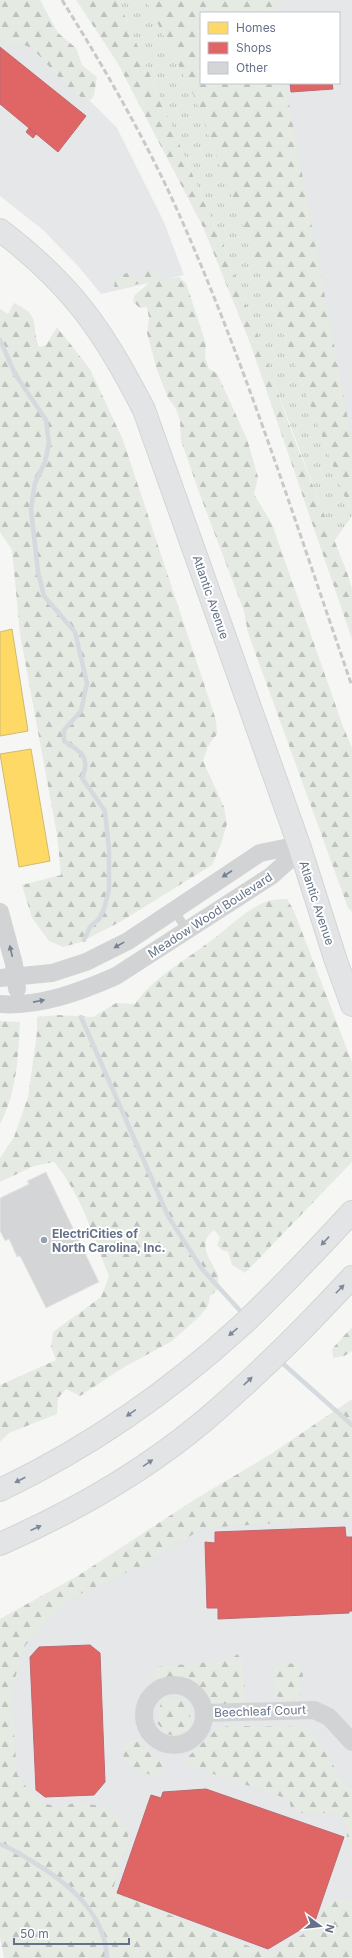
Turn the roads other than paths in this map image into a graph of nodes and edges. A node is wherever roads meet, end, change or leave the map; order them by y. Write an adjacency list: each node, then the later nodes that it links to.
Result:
1 (0, 230): 2 (main road, Atlantic Avenue)
2 (299, 846): 3 (street, Meadow Wood Boulevard, one-way to 3); 5 (street, Meadow Wood Boulevard); 9 (main road, Atlantic Avenue)
3 (175, 910): 5 (lane); 6 (street, Meadow Wood Boulevard, one-way to 6)
4 (0, 912): 6 (street, one-way to 4)
5 (187, 931): 8 (street, Meadow Wood Boulevard, one-way to 5)
6 (8, 978): 8 (street)
7 (0, 1004): 8 (street, Meadow Wood Boulevard)
8 (19, 1004)
9 (352, 1005)
10 (352, 1212): 12 (main road, one-way to 12)
11 (352, 1277): 13 (main road, one-way to 11)
12 (0, 1490)
13 (0, 1544)
14 (204, 1713): 15 (street, Beechleaf Court)
15 (352, 1742)

